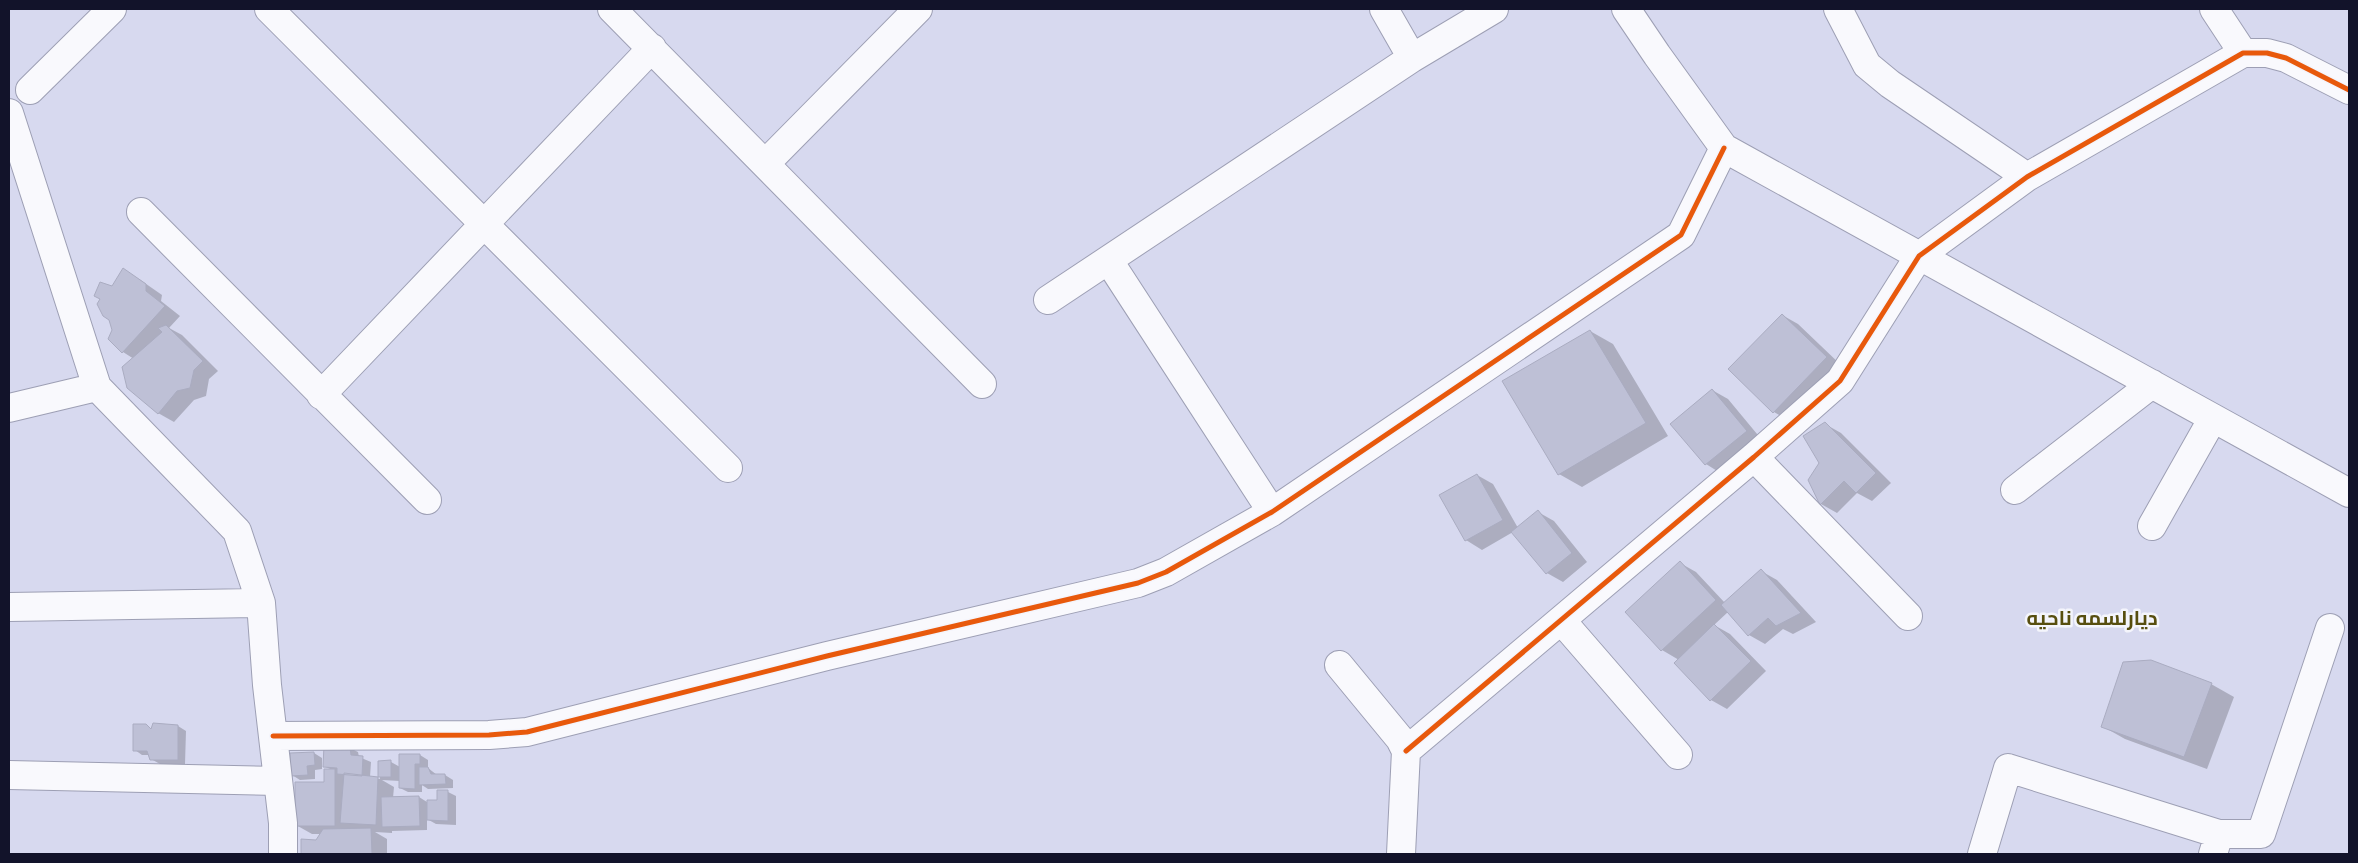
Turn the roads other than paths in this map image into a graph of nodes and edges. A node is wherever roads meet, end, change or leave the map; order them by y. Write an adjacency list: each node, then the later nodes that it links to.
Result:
1 (112, 9): 13 (street)
2 (269, 9): 20 (street)
3 (612, 9): 10 (street)
4 (918, 9): 17 (street)
5 (1384, 9): 12 (street)
6 (1494, 9): 12 (street)
7 (1626, 9): 16 (street)
8 (1838, 9): 18 (street)
9 (2214, 9): 11 (street)
10 (652, 48): 17 (street); 20 (street)
11 (2244, 53): 14 (street); 18 (street)
12 (1412, 58): 22 (street)
13 (30, 90)
14 (2349, 90)
15 (9, 113): 26 (street)
16 (1724, 148): 21 (street); 35 (street)
17 (766, 163): 24 (street)
18 (2027, 177): 21 (street)
19 (141, 212): 27 (street)
20 (484, 224): 27 (street); 31 (street)
21 (1919, 256): 25 (street); 30 (street)
22 (1110, 261): 23 (street); 35 (street)
23 (1048, 300)
24 (982, 384)
25 (2152, 384): 29 (street); 32 (street)
26 (97, 387): 28 (street); 37 (street)
27 (321, 395): 34 (street)
28 (9, 408)
29 (2212, 418): 33 (street); 36 (street)
30 (1754, 457): 39 (street); 40 (street)
31 (728, 468)
32 (2015, 490)
33 (2349, 493)
34 (427, 500)
35 (1272, 512): 43 (street)
36 (2152, 526)
37 (261, 603): 38 (street); 43 (street)
38 (9, 607)
39 (1908, 616)
40 (1561, 620): 44 (street); 45 (street)
41 (2330, 628): 48 (street)
42 (1339, 665): 44 (street)
43 (273, 736): 47 (street)
44 (1406, 751): 50 (street)
45 (1678, 755)
46 (9, 775): 47 (street)
47 (278, 781): 49 (street)
48 (2216, 844): 51 (street)
49 (283, 854)
50 (1400, 854)
51 (1982, 854)

